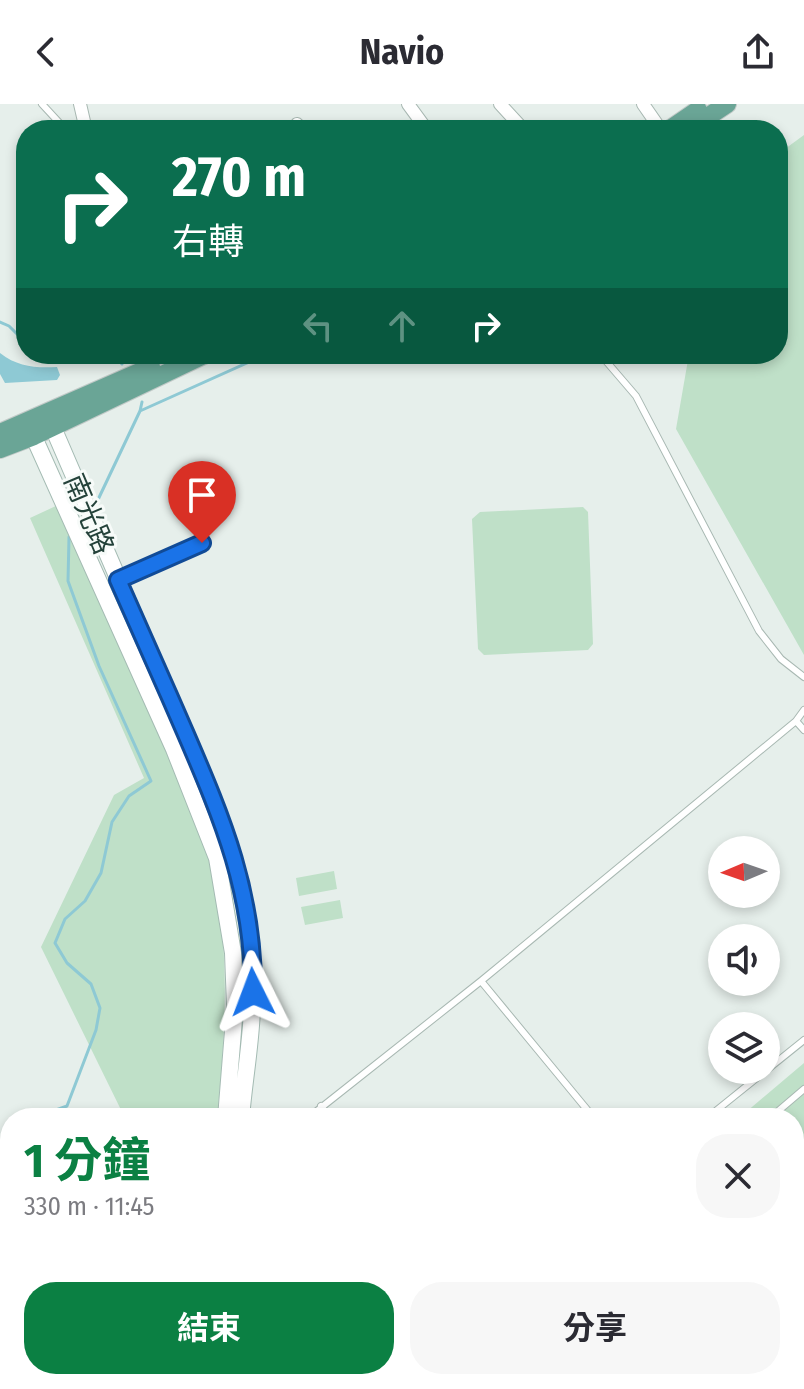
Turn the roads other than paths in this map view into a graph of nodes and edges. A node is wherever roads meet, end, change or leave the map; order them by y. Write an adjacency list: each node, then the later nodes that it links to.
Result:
1 (500, 104): 4 (street)
2 (707, 104): 5 (main road)
3 (727, 104): 6 (main road)
4 (515, 120)
5 (684, 120)
6 (703, 120)
7 (162, 364): 10 (main road)
8 (180, 364): 10 (main road)
9 (609, 364): 17 (lane)
10 (129, 384): 11 (main road)
11 (50, 420): 12 (main road); 16 (street, 南光路)
12 (31, 429): 13 (main road); 14 (main road); 27 (street, 南光路)
13 (0, 433)
14 (0, 449)
15 (202, 543): 16 (lane)
16 (118, 580): 28 (street, 南光路)
17 (804, 677)
18 (804, 710): 19 (lane)
19 (796, 721): 20 (lane); 21 (lane)
20 (804, 730)
21 (481, 981): 26 (lane); 29 (lane)
22 (804, 1040): 23 (lane)
23 (796, 1046): 24 (lane); 30 (lane)
24 (804, 1055)
25 (804, 1089): 31 (lane)
26 (321, 1106)
27 (227, 1108)
28 (242, 1108)
29 (586, 1108)
30 (719, 1108)
31 (782, 1108)

